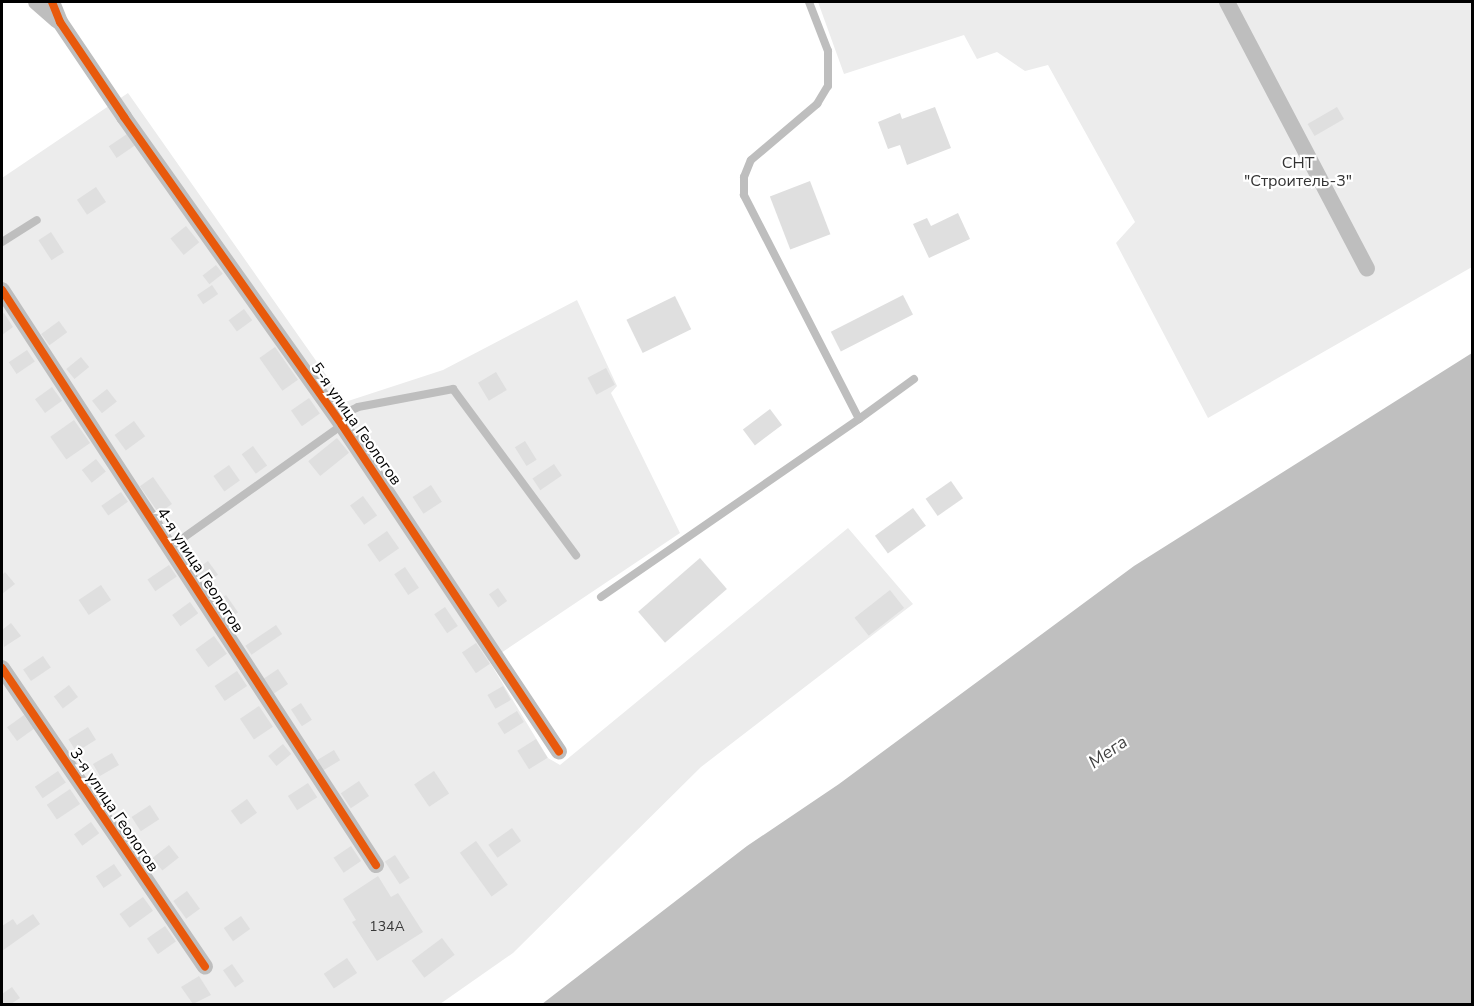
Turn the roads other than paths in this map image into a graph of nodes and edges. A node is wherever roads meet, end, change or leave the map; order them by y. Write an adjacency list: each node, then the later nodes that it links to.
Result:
1 (36, 2): 5 (street)
2 (52, 2): 5 (street)
3 (809, 2): 11 (lane)
4 (1227, 2): 8 (street)
5 (60, 22): 12 (street, 5-я улица Геологов)
6 (37, 220): 7 (lane)
7 (2, 242)
8 (1366, 269)
9 (2, 290): 13 (street, 4-я улица Геологов)
10 (914, 379): 11 (lane)
11 (859, 418): 15 (lane)
12 (339, 421): 13 (lane); 14 (lane); 17 (street, 5-я улица Геологов)
13 (169, 548): 18 (street, 4-я улица Геологов)
14 (576, 555)
15 (602, 597)
16 (2, 668): 19 (street, 3-я улица Геологов)
17 (559, 751)
18 (376, 865)
19 (204, 967)

